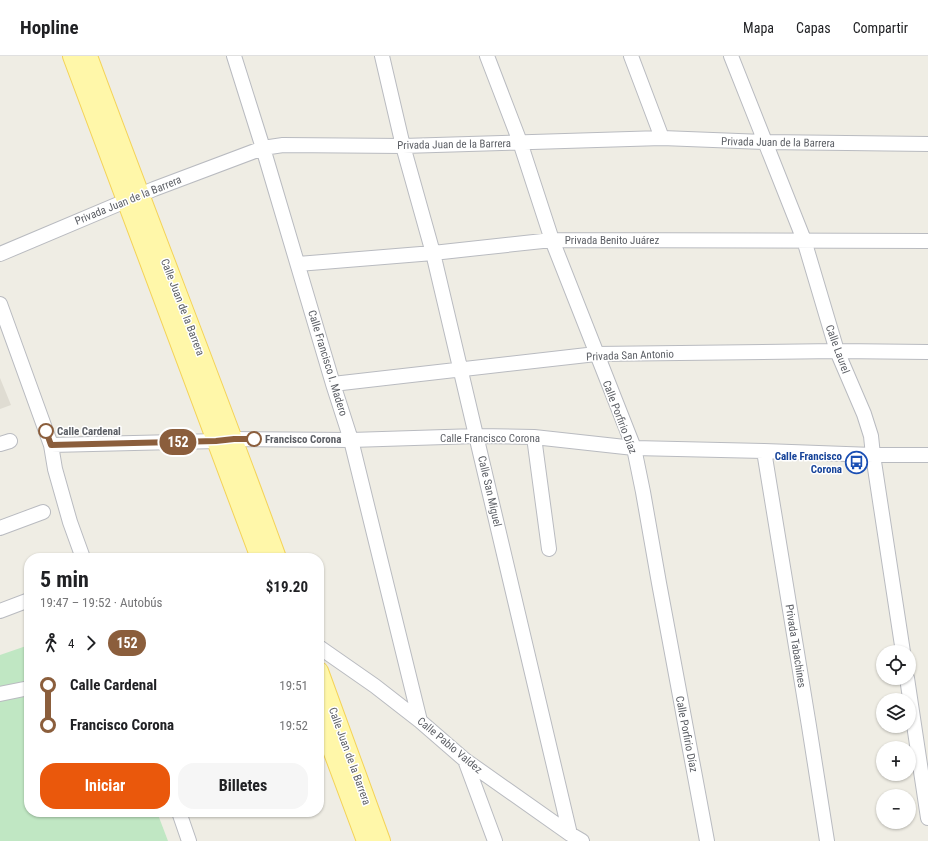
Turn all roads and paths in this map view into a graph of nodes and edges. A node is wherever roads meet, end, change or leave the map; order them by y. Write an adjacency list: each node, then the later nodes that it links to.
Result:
1 (72, 56): 14 (main road, Calle Juan de la Barrera)
2 (88, 56): 14 (main road, Calle Juan de la Barrera)
3 (234, 56): 13 (street, Calle Francisco I. Madero)
4 (382, 56): 12 (street, Calle San Miguel)
5 (487, 56): 9 (street, Calle Porfirio Díaz)
6 (631, 56): 8 (street)
7 (731, 56): 10 (street, Calle Laurel)
8 (662, 138): 9 (street, Privada Juan de la Barrera); 10 (street, Privada Juan de la Barrera)
9 (520, 142): 12 (street, Privada Juan de la Barrera); 15 (street, Calle Porfirio Díaz)
10 (765, 142): 11 (street, Privada Juan de la Barrera); 16 (street, Calle Laurel)
11 (928, 144)
12 (403, 146): 13 (street, Privada Juan de la Barrera); 18 (street, Calle San Miguel)
13 (263, 148): 14 (street, Privada Juan de la Barrera); 20 (street, Calle Francisco I. Madero)
14 (133, 197): 19 (street, Privada Juan de la Barrera); 29 (main road, Calle Juan de la Barrera)
15 (552, 240): 16 (street, Privada Benito Juárez); 18 (street, Privada Benito Juárez); 24 (street, Calle Porfirio Díaz)
16 (804, 240): 17 (street, Privada Benito Juárez); 22 (street, Calle Laurel)
17 (928, 241)
18 (433, 253): 20 (street, Privada Benito Juárez); 25 (street, Calle San Miguel)
19 (0, 254)
20 (298, 264): 26 (street, Calle Francisco I. Madero)
21 (0, 304): 31 (street)
22 (837, 351): 23 (street, Privada San Antonio); 24 (street, Privada San Antonio); 34 (street, Calle Laurel)
23 (928, 352)
24 (596, 354): 25 (street, Privada San Antonio); 32 (street, Calle Porfirio Díaz)
25 (461, 369): 26 (street, Privada San Antonio); 27 (street, Calle San Miguel)
26 (333, 384): 30 (street, Calle Francisco I. Madero)
27 (477, 436): 28 (street, Calle Francisco Corona); 30 (street, Calle Francisco Corona); 55 (street, Calle San Miguel)
28 (534, 437): 32 (street, Calle Francisco Corona); 38 (street)
29 (225, 440): 30 (street, Calle Francisco Corona); 31 (street, Calle Francisco Corona); 40 (main road, Calle Juan de la Barrera); 41 (main road, Calle Juan de la Barrera)
30 (351, 440): 50 (street, Calle Francisco I. Madero)
31 (51, 445): 39 (street)
32 (634, 448): 33 (street, Calle Francisco Corona); 61 (street, Calle Porfirio Díaz)
33 (764, 451): 34 (street, Calle Francisco Corona); 62 (street, Privada Tabachines)
34 (872, 455): 35 (street, Calle Francisco Corona); 44 (street, Calle Laurel)
35 (928, 455)
36 (44, 512): 37 (street)
37 (0, 528)
38 (549, 549)
39 (81, 553)
40 (259, 553)
41 (275, 553)
42 (24, 602): 43 (street)
43 (0, 611)
44 (902, 645)
45 (324, 650): 50 (street, Calle Pablo Valdez)
46 (324, 685): 58 (main road, Calle Juan de la Barrera)
47 (908, 685): 54 (street)
48 (24, 689): 49 (street)
49 (0, 694)
50 (420, 721): 52 (street, Calle Pablo Valdez)
51 (324, 728): 57 (main road, Calle Juan de la Barrera)
52 (465, 760): 55 (street, Calle Pablo Valdez); 59 (street)
53 (181, 817): 56 (street)
54 (928, 818)
55 (570, 834): 60 (street, Calle Pablo Valdez)
56 (189, 841)
57 (366, 841)
58 (381, 841)
59 (495, 841)
60 (582, 841)
61 (707, 841)
62 (827, 841)

